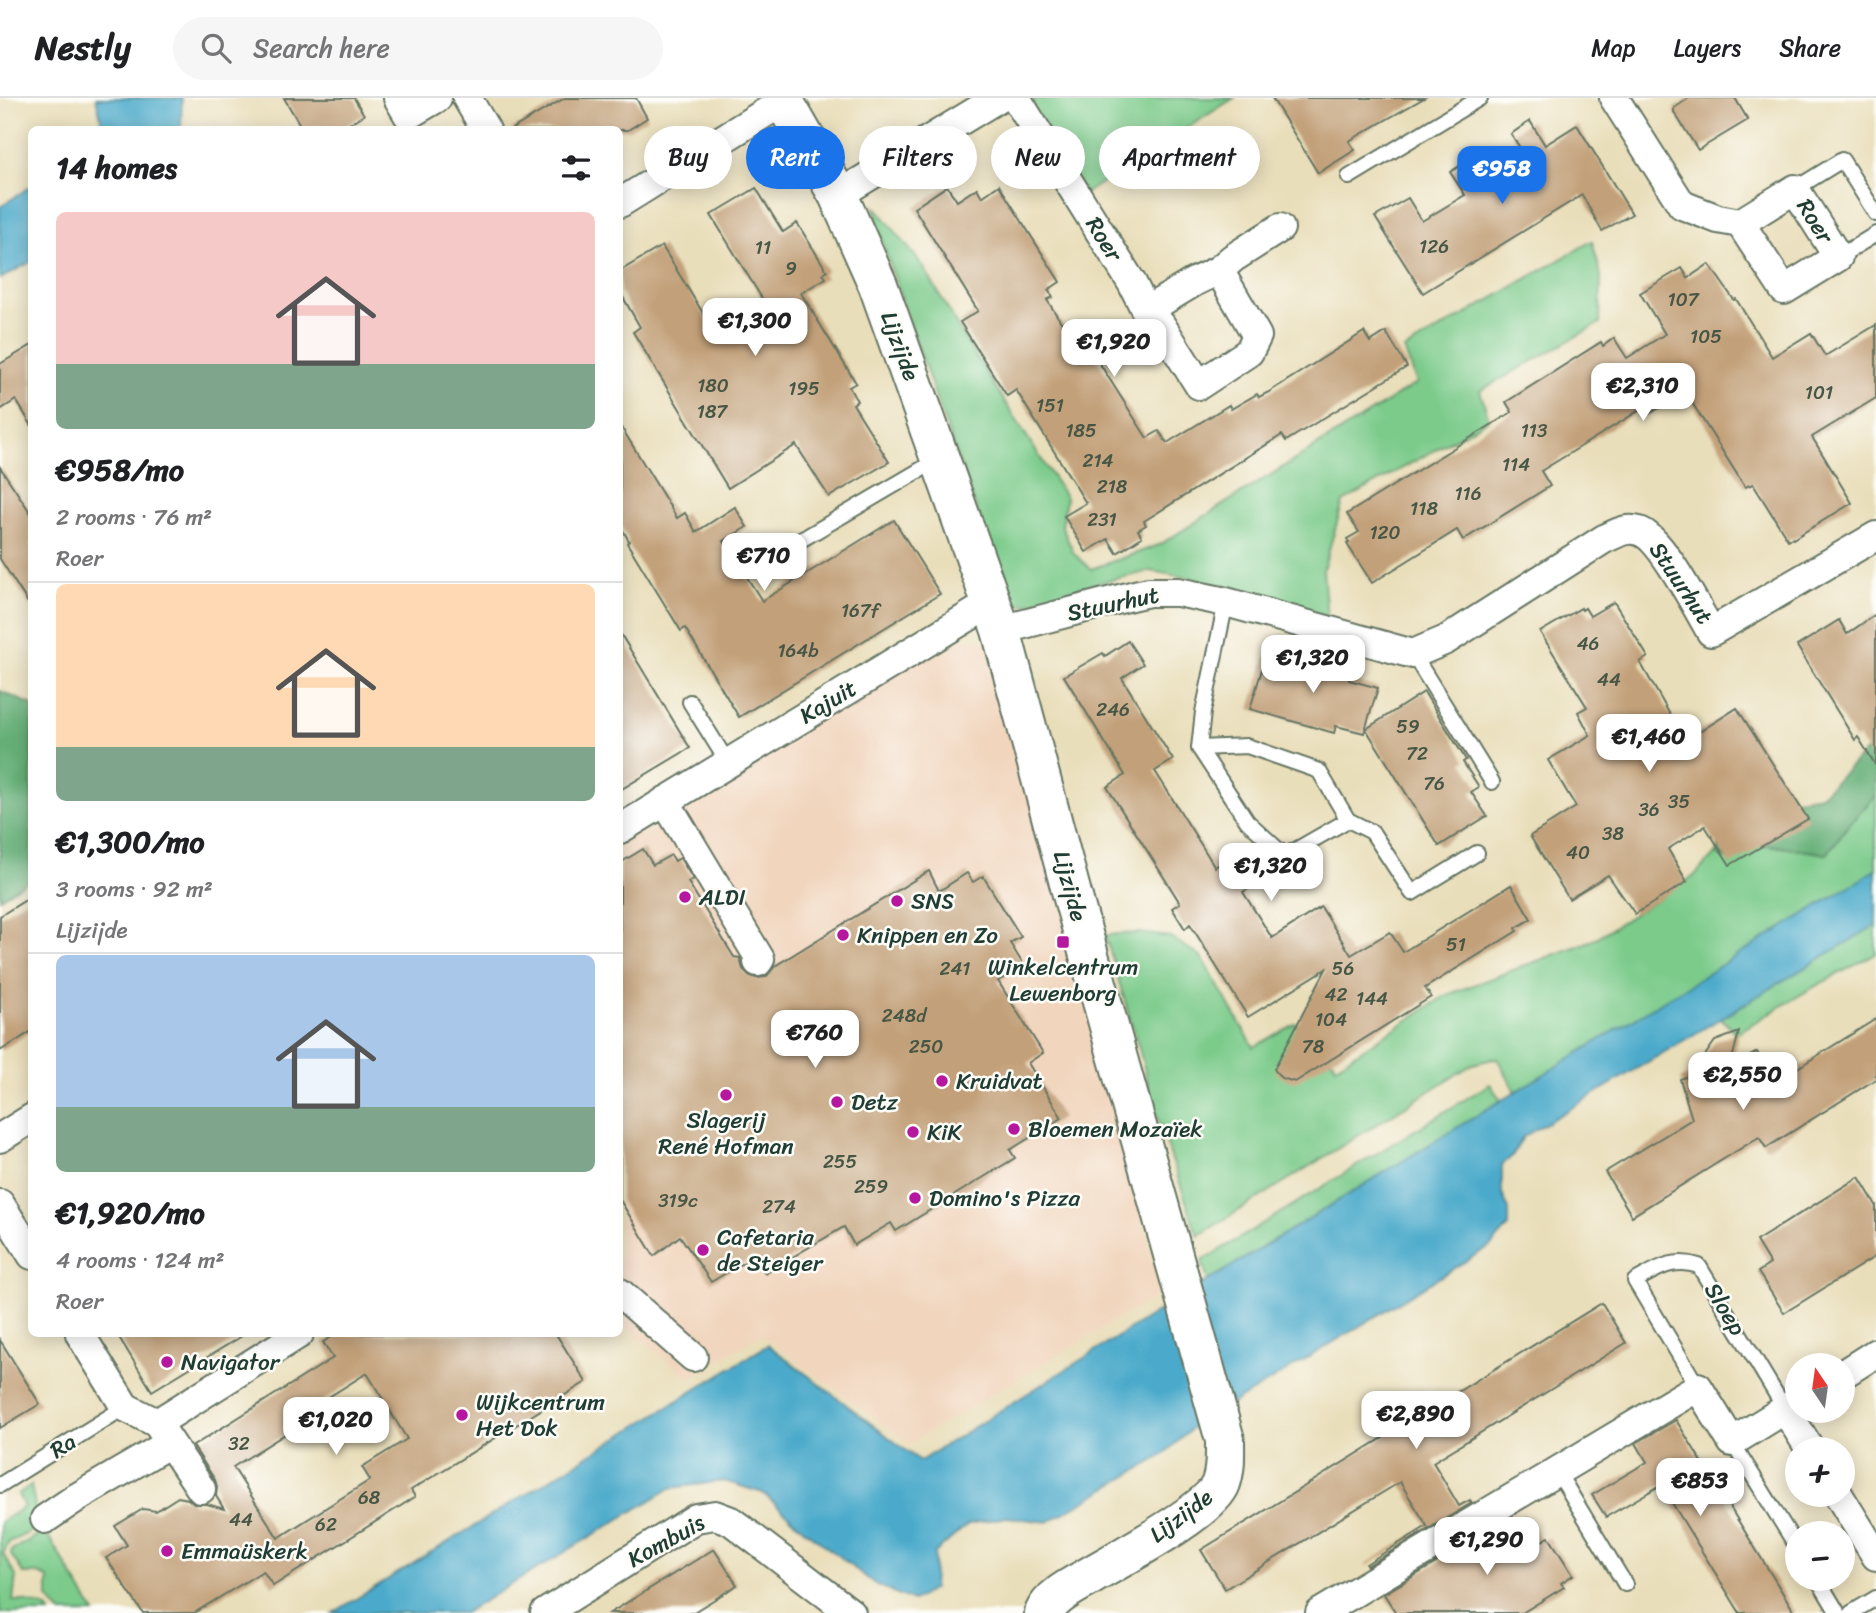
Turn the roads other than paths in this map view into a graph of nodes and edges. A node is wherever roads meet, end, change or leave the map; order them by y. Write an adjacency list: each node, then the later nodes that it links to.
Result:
1 (398, 98): 2 (street)
2 (437, 98)
3 (467, 98): 9 (street)
4 (1016, 98): 20 (street, Roer)
5 (1480, 98): 10 (lane)
6 (1614, 98): 15 (street)
7 (783, 100): 12 (street, Lijzijde); 13 (street)
8 (983, 102): 12 (street)
9 (484, 126)
10 (1349, 177)
11 (1796, 189): 14 (lane); 15 (street, Roer); 18 (street, Roer)
12 (838, 195): 21 (street, Lijzijde)
13 (623, 201)
14 (1876, 214)
15 (1740, 223): 18 (street, Roer)
16 (1280, 228): 19 (street)
17 (1876, 234): 18 (lane)
18 (1838, 257)
19 (1219, 270): 20 (street); 20 (street, Roer)
20 (1146, 311)
21 (940, 458): 23 (lane); 25 (street, Lijzijde)
22 (1876, 536): 26 (street, Stuurhut)
23 (777, 554)
24 (1226, 602): 25 (street, Stuurhut); 26 (street, Stuurhut); 28 (lane)
25 (996, 617): 29 (street, Kajuit); 64 (street, Lijzijde)
26 (1413, 654): 30 (lane)
27 (690, 702): 29 (lane)
28 (1199, 748): 32 (lane); 32 (lane)
29 (728, 763): 31 (street, Kajuit)
30 (1492, 782)
31 (666, 801): 33 (street, Kajuit); 35 (street)
32 (1348, 820): 34 (lane)
33 (623, 827)
34 (1477, 853)
35 (758, 962)
36 (28, 1120): 37 (street)
37 (0, 1138)
38 (0, 1203): 39 (street)
39 (28, 1248)
40 (623, 1296): 44 (street)
41 (82, 1337): 48 (street)
42 (295, 1337): 50 (street)
43 (1876, 1353): 45 (street)
44 (693, 1357)
45 (1855, 1366)
46 (1698, 1387): 47 (lane, Sloep); 51 (street, Sloep); 52 (street)
47 (1785, 1397)
48 (125, 1407): 50 (street); 53 (lane, Ra)
49 (1785, 1410): 51 (street)
50 (164, 1433): 54 (street); 56 (street)
51 (1732, 1442): 57 (lane, Sloep)
52 (1558, 1471): 59 (lane); 65 (street)
53 (0, 1485)
54 (201, 1489)
55 (1846, 1507): 58 (street)
56 (45, 1519)
57 (1785, 1528)
58 (1876, 1556)
59 (1625, 1584)
60 (1825, 1591): 66 (lane)
61 (1876, 1598): 67 (lane)
62 (545, 1613): 63 (street, Kombuis)
63 (851, 1613)
64 (1044, 1613)
65 (1320, 1613)
66 (1838, 1613)
67 (1851, 1613)

